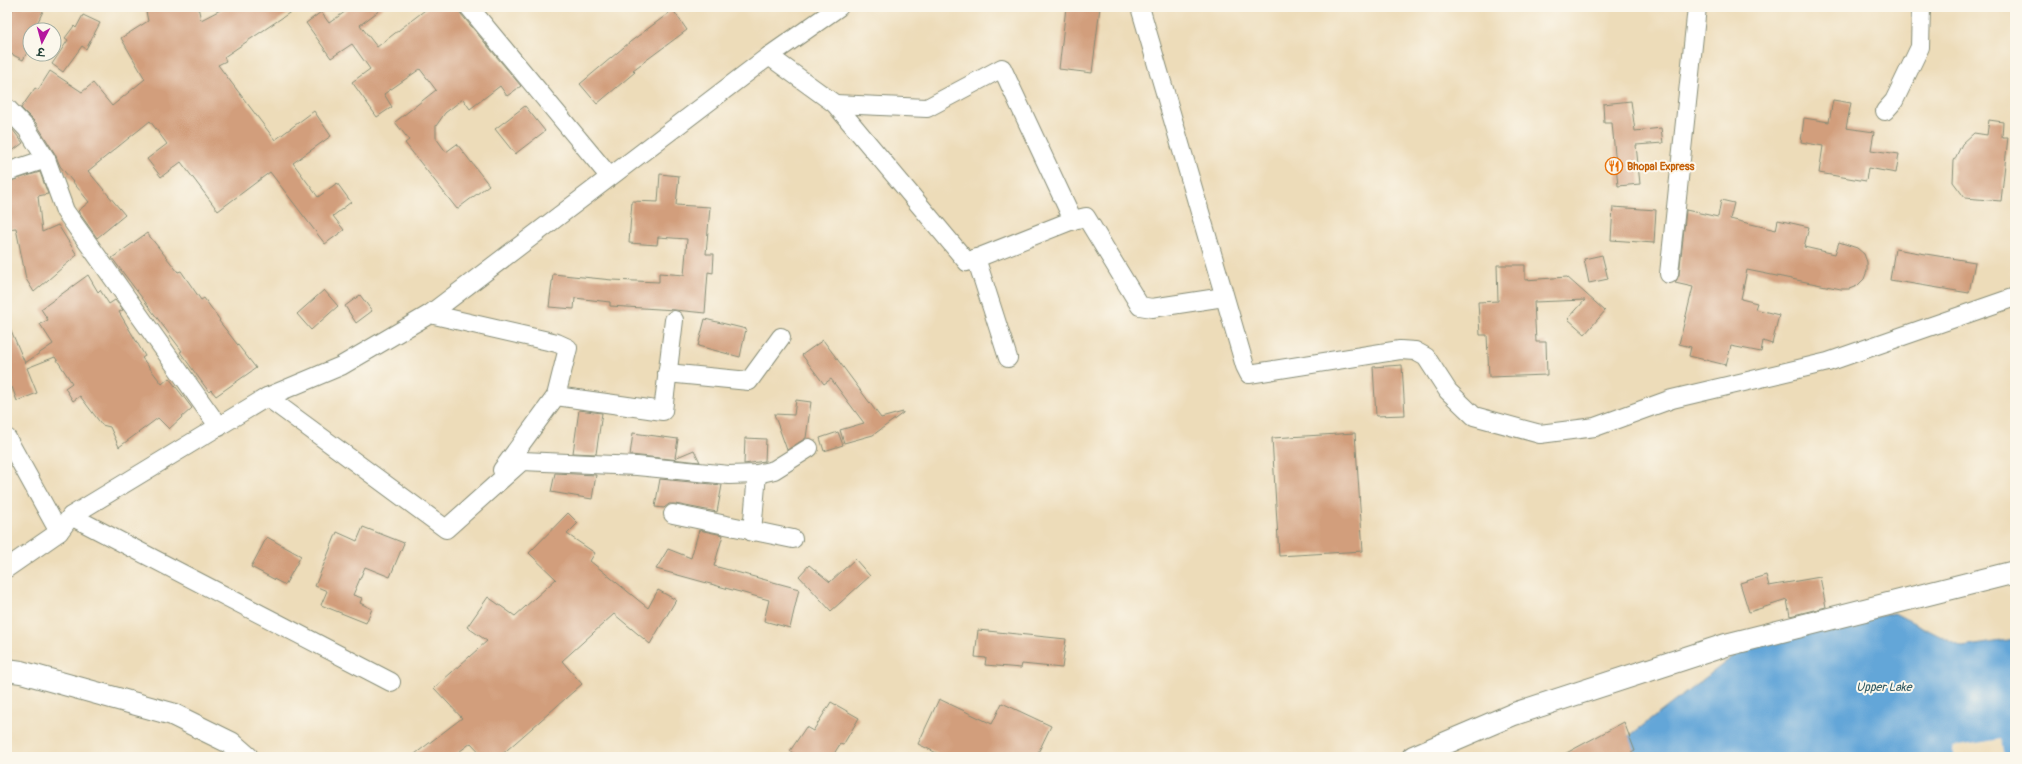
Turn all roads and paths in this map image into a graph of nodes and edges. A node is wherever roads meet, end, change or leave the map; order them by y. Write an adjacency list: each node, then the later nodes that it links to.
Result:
1 (469, 7): 12 (street)
2 (839, 7): 6 (street)
3 (1140, 7): 16 (street)
4 (1697, 7): 15 (street)
5 (1922, 7): 9 (street)
6 (769, 56): 7 (street); 12 (street)
7 (835, 104): 13 (street); 14 (street)
8 (7, 108): 10 (street)
9 (1885, 111)
10 (46, 158): 11 (street); 25 (street)
11 (7, 172)
12 (609, 176): 18 (street)
13 (1073, 220): 14 (street); 16 (street)
14 (976, 258): 21 (street)
15 (1670, 274)
16 (1224, 297): 17 (street)
17 (2015, 297)
18 (430, 314): 23 (street); 24 (street)
19 (674, 320): 22 (street)
20 (781, 337): 22 (street)
21 (1008, 358)
22 (668, 373): 23 (street)
23 (556, 396): 29 (street)
24 (267, 397): 25 (street); 29 (street)
25 (219, 427): 31 (street)
26 (7, 438): 32 (street)
27 (808, 448): 28 (street)
28 (757, 474): 29 (street); 33 (street)
29 (484, 495)
30 (673, 514): 33 (street)
31 (71, 516): 32 (street); 38 (street)
32 (59, 532): 35 (street)
33 (752, 532): 34 (street)
34 (793, 539)
35 (7, 568)
36 (2015, 572): 40 (street)
37 (7, 670): 39 (street)
38 (391, 682)
39 (237, 752)
40 (1413, 757)

